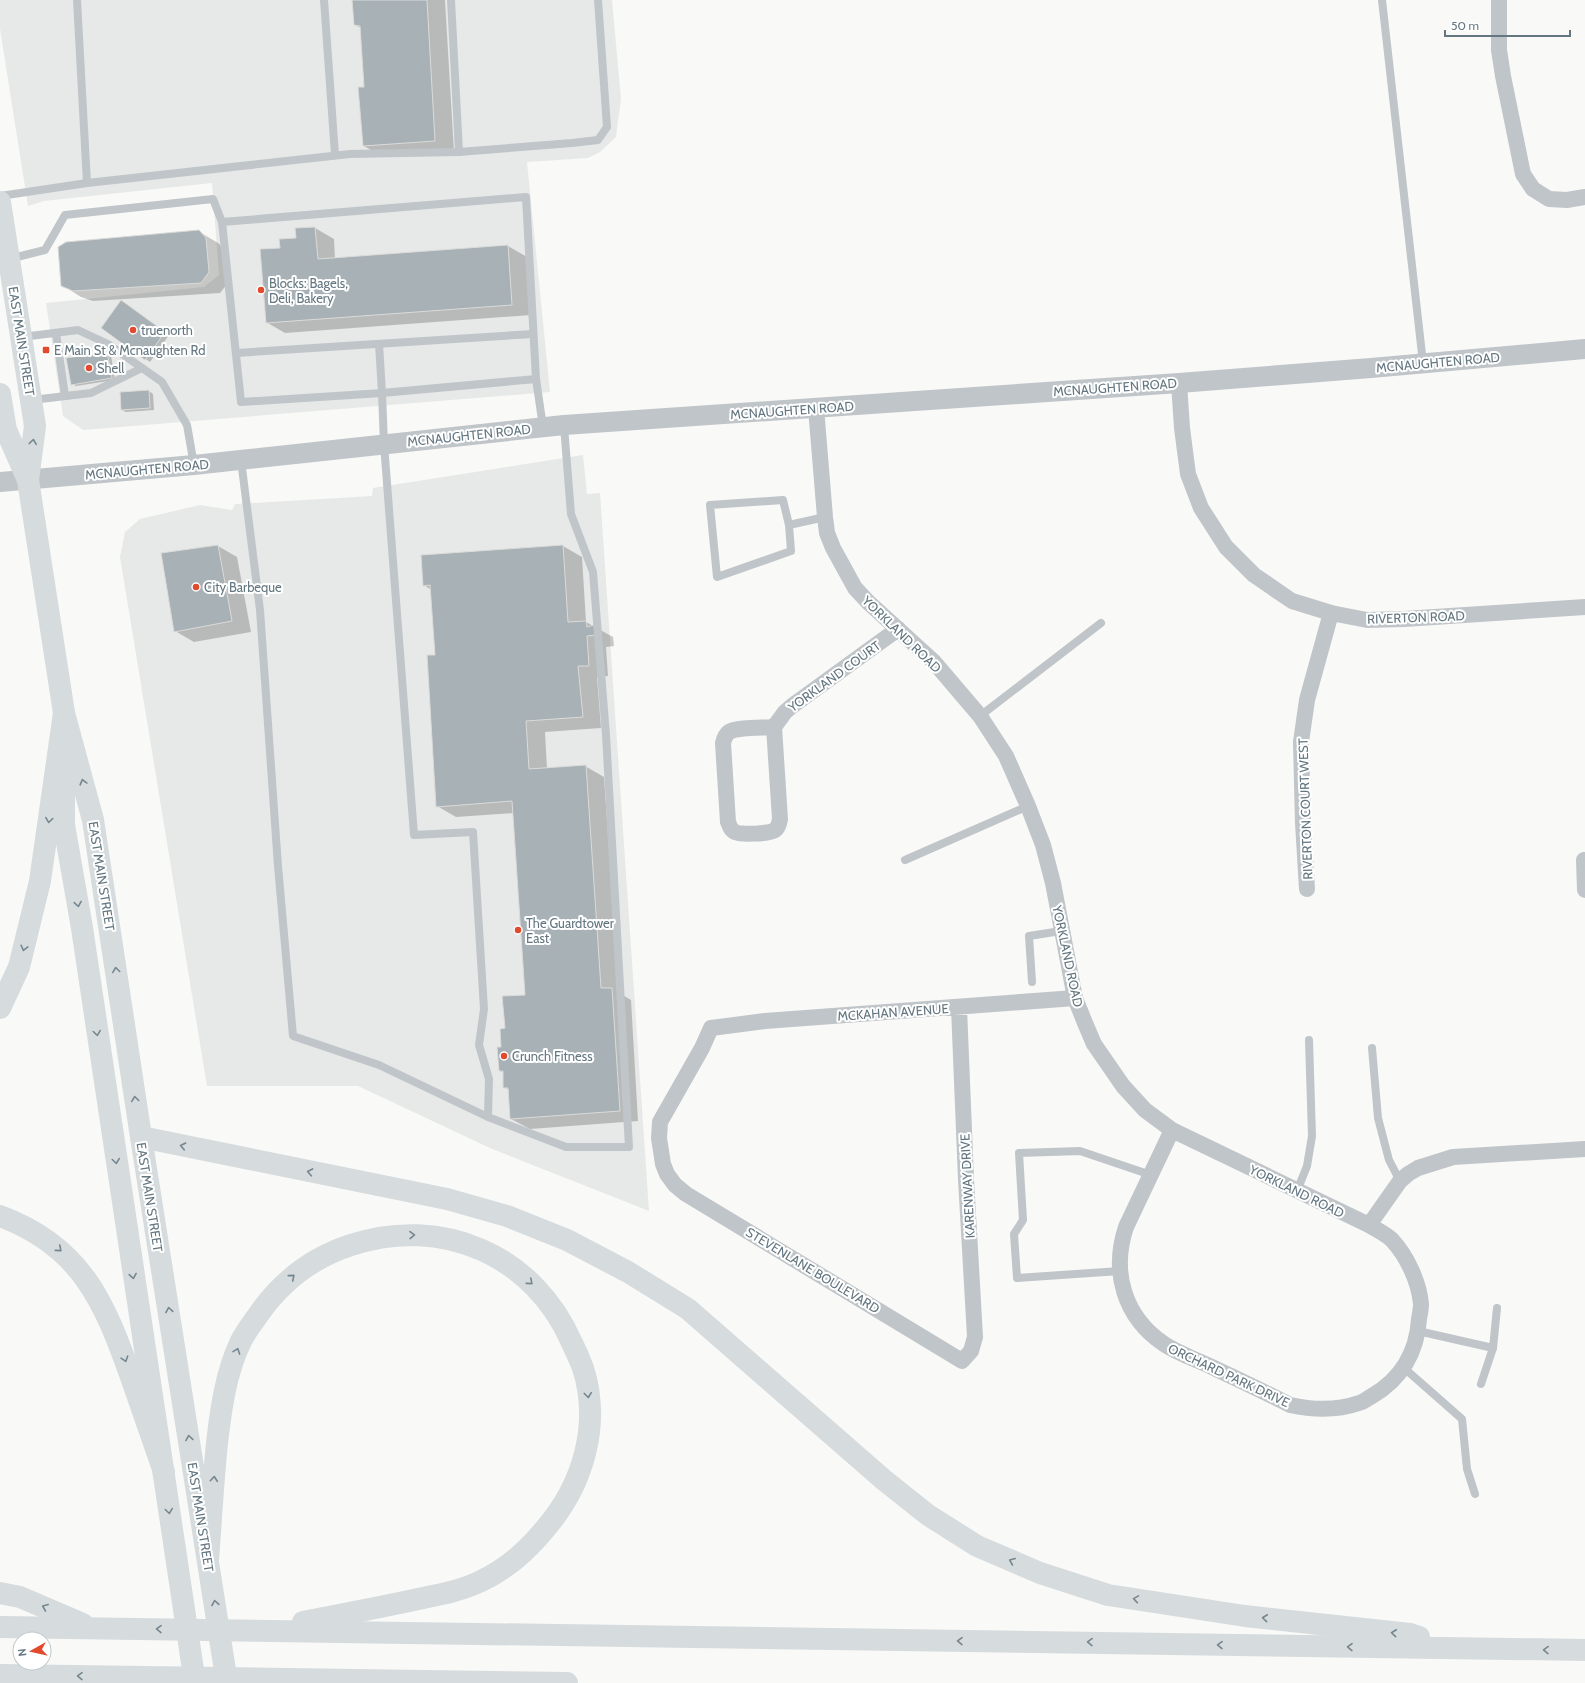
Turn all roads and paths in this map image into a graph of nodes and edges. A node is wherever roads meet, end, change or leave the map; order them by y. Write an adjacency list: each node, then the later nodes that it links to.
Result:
1 (77, 0): 9 (lane)
2 (324, 0): 8 (lane)
3 (451, 0): 7 (lane)
4 (598, 0): 7 (lane)
5 (1382, 0): 21 (lane)
6 (1499, 0): 11 (street)
7 (459, 152): 8 (lane)
8 (335, 155): 9 (lane)
9 (87, 183): 10 (lane)
10 (0, 196)
11 (1585, 197)
12 (0, 202): 14 (main road, EAST MAIN STREET)
13 (222, 222): 14 (lane); 16 (lane); 20 (lane)
14 (9, 258): 17 (main road, EAST MAIN STREET)
15 (56, 333): 17 (lane); 22 (lane); 27 (lane)
16 (534, 334): 18 (lane); 23 (lane)
17 (21, 338): 28 (main road, EAST MAIN STREET)
18 (379, 344): 20 (lane); 25 (lane)
19 (1585, 349): 21 (street, MCNAUGHTEN ROAD)
20 (236, 353): 25 (lane)
21 (1423, 364): 24 (street, MCNAUGHTEN ROAD)
22 (142, 368): 27 (lane); 34 (lane)
23 (536, 379): 25 (lane); 31 (lane)
24 (1179, 383): 29 (street, MCNAUGHTEN ROAD); 40 (street, RIVERTON ROAD)
25 (382, 393): 32 (lane)
26 (0, 394): 35 (main road, EAST MAIN STREET)
27 (65, 396): 28 (lane)
28 (31, 400): 35 (main road, EAST MAIN STREET, one-way to 28)
29 (816, 408): 30 (street, MCNAUGHTEN ROAD); 37 (street, YORKLAND ROAD)
30 (564, 425): 31 (street, MCNAUGHTEN ROAD); 58 (lane)
31 (543, 427): 32 (street, MCNAUGHTEN ROAD)
32 (384, 444): 33 (street, MCNAUGHTEN ROAD); 58 (lane)
33 (241, 460): 34 (street, MCNAUGHTEN ROAD); 58 (lane)
34 (194, 465): 35 (street, MCNAUGHTEN ROAD)
35 (28, 480): 36 (street, MCNAUGHTEN ROAD); 43 (main road, EAST MAIN STREET)
36 (0, 482)
37 (825, 517): 38 (lane); 42 (street, YORKLAND ROAD)
38 (789, 525): 38 (lane)
39 (1585, 607): 40 (street, RIVERTON ROAD)
40 (1331, 613): 49 (street, RIVERTON COURT WEST)
41 (1101, 623): 44 (lane)
42 (898, 629): 44 (street, YORKLAND ROAD); 45 (street, YORKLAND COURT)
43 (64, 713): 54 (main road, one-way to 54); 60 (main road, EAST MAIN STREET, one-way to 43); 75 (main road, EAST MAIN STREET, one-way to 75)
44 (980, 716): 46 (street, YORKLAND ROAD)
45 (774, 727): 45 (street)
46 (1028, 806): 47 (lane); 51 (street, YORKLAND ROAD)
47 (905, 860)
48 (1584, 860): 50 (street)
49 (1307, 889)
50 (1585, 890)
51 (1062, 931): 52 (lane); 53 (street, YORKLAND ROAD)
52 (1032, 982)
53 (1075, 998): 55 (street, MCKAHAN AVENUE); 59 (street, YORKLAND ROAD)
54 (0, 1008)
55 (959, 1008): 62 (street, MCKAHAN AVENUE); 72 (street, KARENWAY DRIVE)
56 (1309, 1040): 65 (lane)
57 (1372, 1048): 64 (lane)
58 (488, 1117)
59 (1172, 1130): 63 (street, ORCHARD PARK DRIVE); 65 (street, YORKLAND ROAD)
60 (141, 1137): 77 (main road, EAST MAIN STREET, one-way to 60); 82 (main road, one-way to 60)
61 (1585, 1149): 64 (street)
62 (667, 1174): 72 (street, STEVENLANE BOULEVARD)
63 (1150, 1175): 68 (street, ORCHARD PARK DRIVE); 68 (lane)
64 (1400, 1181): 67 (street)
65 (1297, 1191): 67 (street, YORKLAND ROAD)
66 (0, 1216): 75 (main road, one-way to 75)
67 (1369, 1225): 70 (street, ORCHARD PARK DRIVE)
68 (1120, 1271): 73 (street, ORCHARD PARK DRIVE)
69 (1497, 1308): 71 (lane)
70 (1418, 1331): 71 (lane); 73 (street, ORCHARD PARK DRIVE)
71 (1493, 1348): 74 (lane)
72 (962, 1361)
73 (1404, 1368): 76 (lane)
74 (1482, 1384)
75 (164, 1472): 85 (main road, EAST MAIN STREET, one-way to 85)
76 (1475, 1494)
77 (208, 1560): 81 (main road, one-way to 81); 86 (main road, EAST MAIN STREET, one-way to 77)
78 (0, 1593): 80 (main road, one-way to 78)
79 (0, 1627): 80 (main road)
80 (94, 1628): 81 (main road, one-way to 80)
81 (254, 1631): 82 (main road, one-way to 81)
82 (1459, 1649): 83 (main road, one-way to 82)
83 (1585, 1650)
84 (0, 1675): 87 (main road, one-way to 84)
85 (195, 1683)
86 (227, 1683)
87 (567, 1683)

